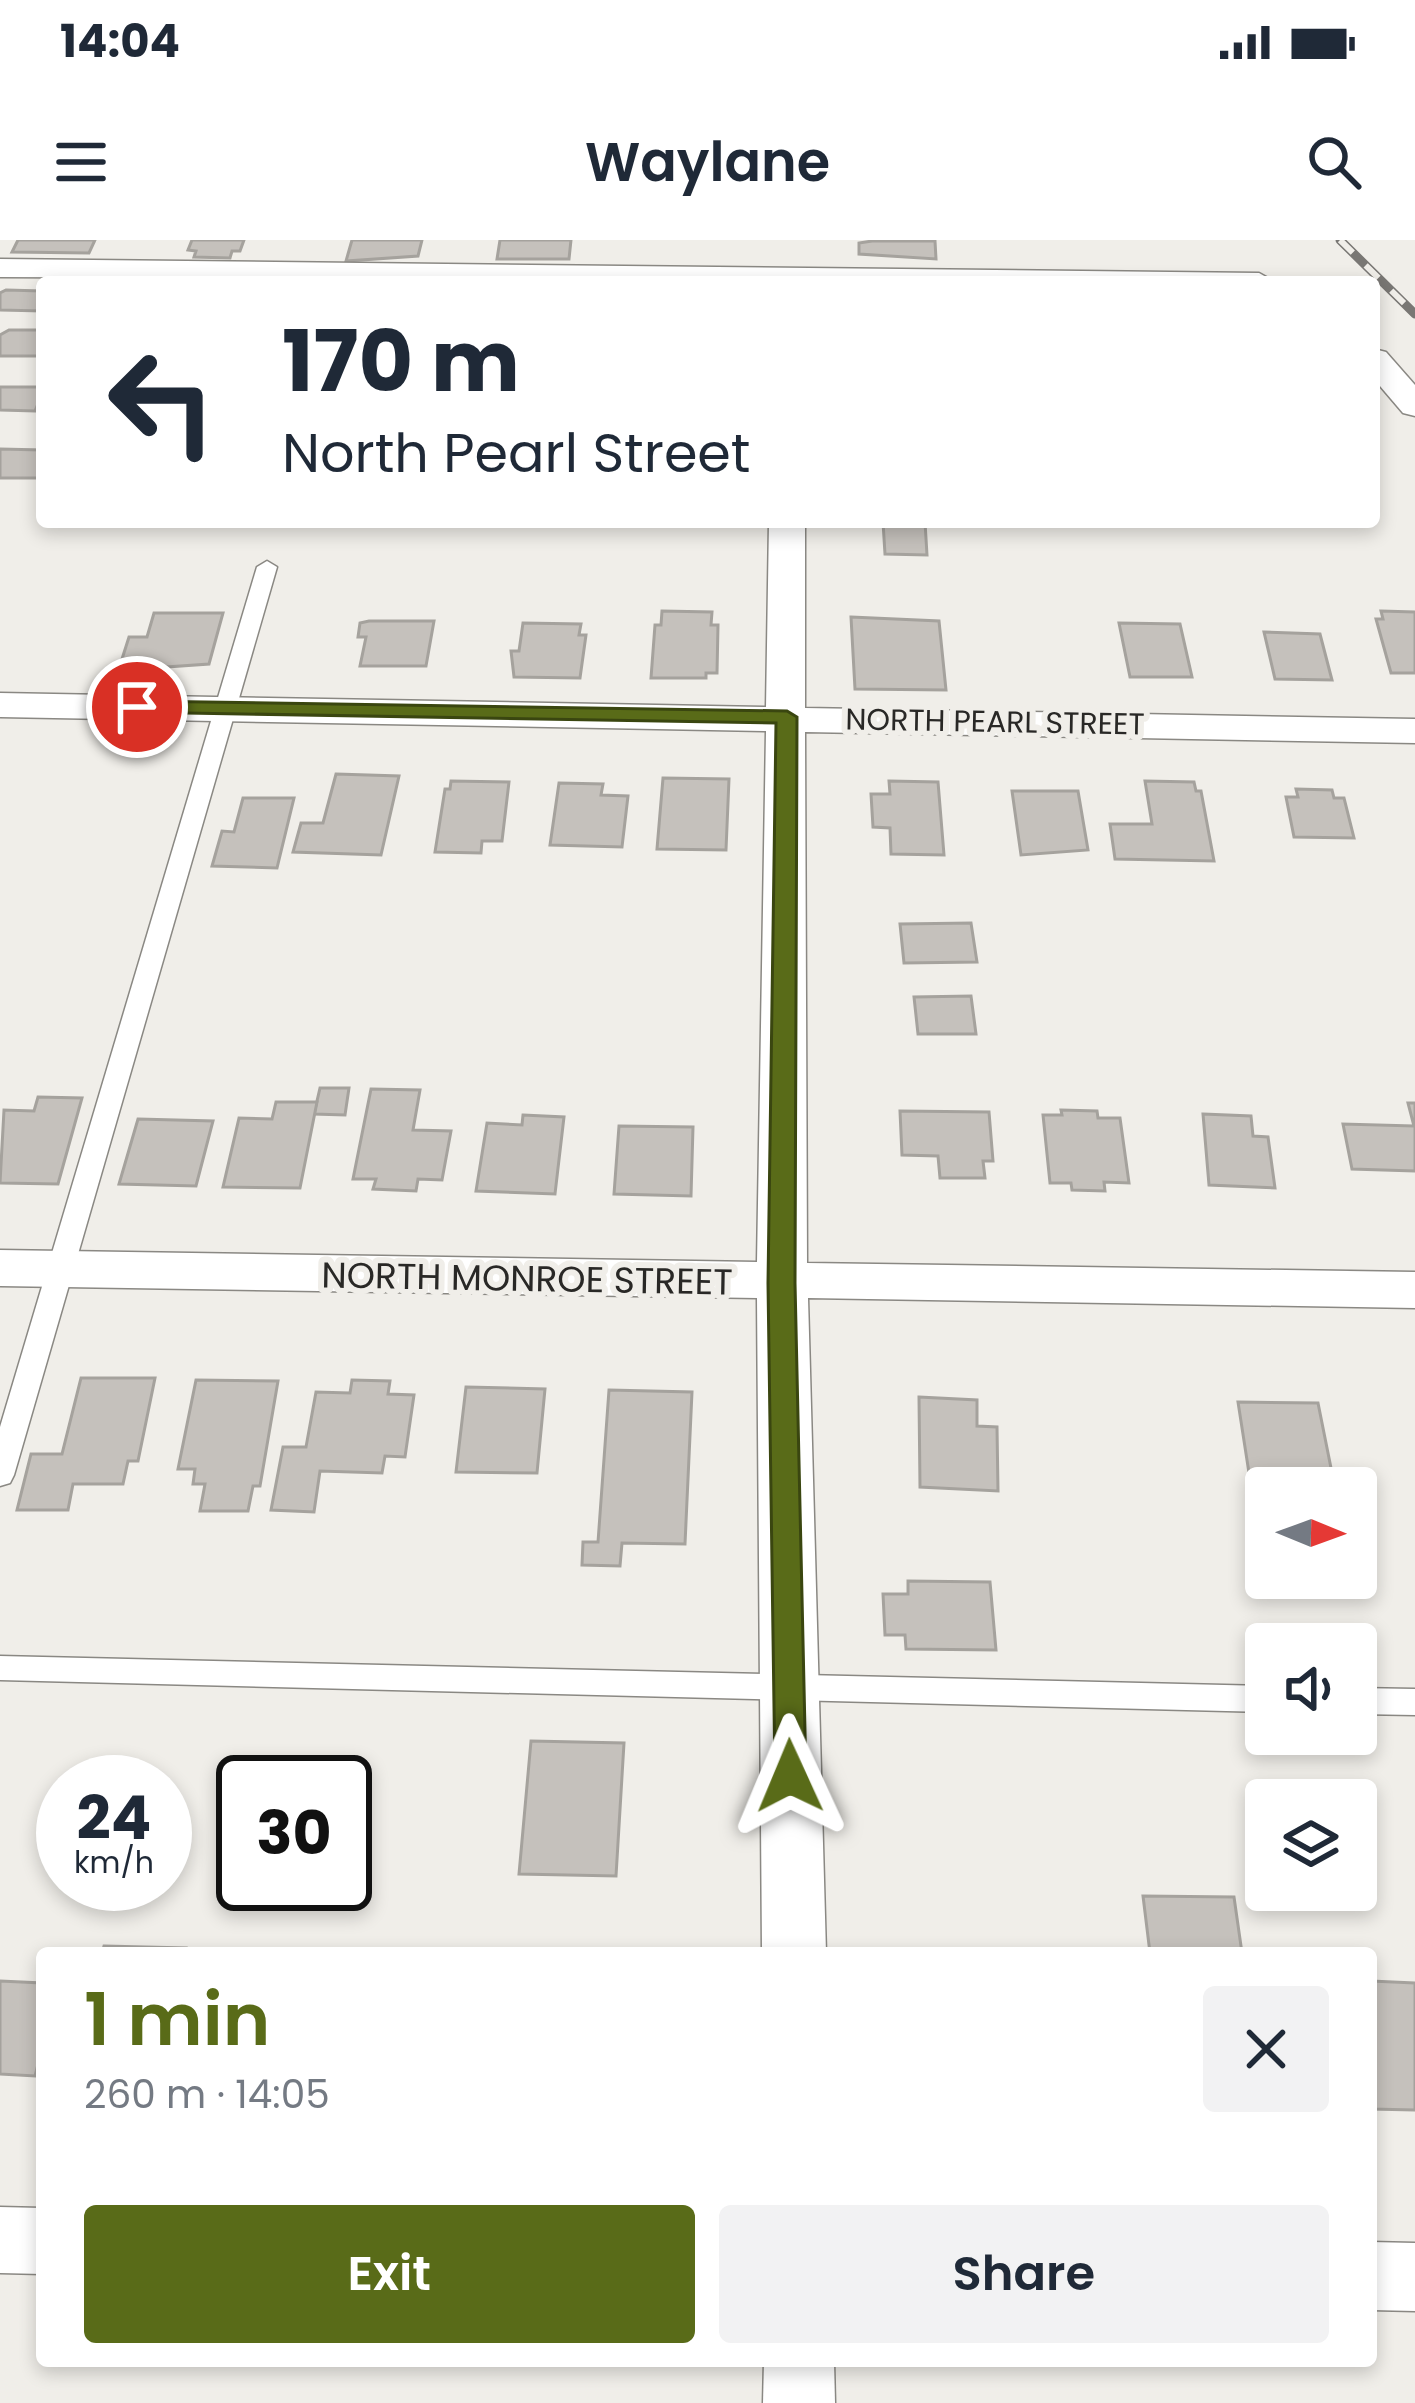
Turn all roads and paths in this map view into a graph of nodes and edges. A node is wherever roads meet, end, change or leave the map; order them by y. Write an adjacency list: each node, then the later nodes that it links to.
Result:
1 (787, 240): 4 (street)
2 (0, 268): 3 (street)
3 (525, 276)
4 (788, 276)
5 (1380, 366): 6 (street)
6 (1415, 406)
7 (787, 528): 11 (street)
8 (268, 567): 10 (lane)
9 (0, 705): 10 (street, NORTH PEARL STREET)
10 (228, 709): 11 (street, NORTH PEARL STREET); 14 (lane)
11 (787, 717): 12 (street, NORTH PEARL STREET); 15 (street)
12 (1415, 731)
13 (0, 1268): 14 (street, NORTH MONROE STREET)
14 (61, 1270): 15 (street, NORTH MONROE STREET); 17 (lane)
15 (782, 1283): 16 (street, NORTH MONROE STREET); 19 (street)
16 (1415, 1290)
17 (0, 1475)
18 (0, 1668): 19 (lane)
19 (789, 1687): 20 (lane); 23 (street)
20 (1245, 1698)
21 (1377, 1701): 22 (lane)
22 (1415, 1702)
23 (794, 1947)
24 (0, 2240): 25 (street)
25 (36, 2240)
26 (1377, 2276): 27 (street)
27 (1415, 2277)
28 (799, 2367): 29 (street)
29 (799, 2403)

